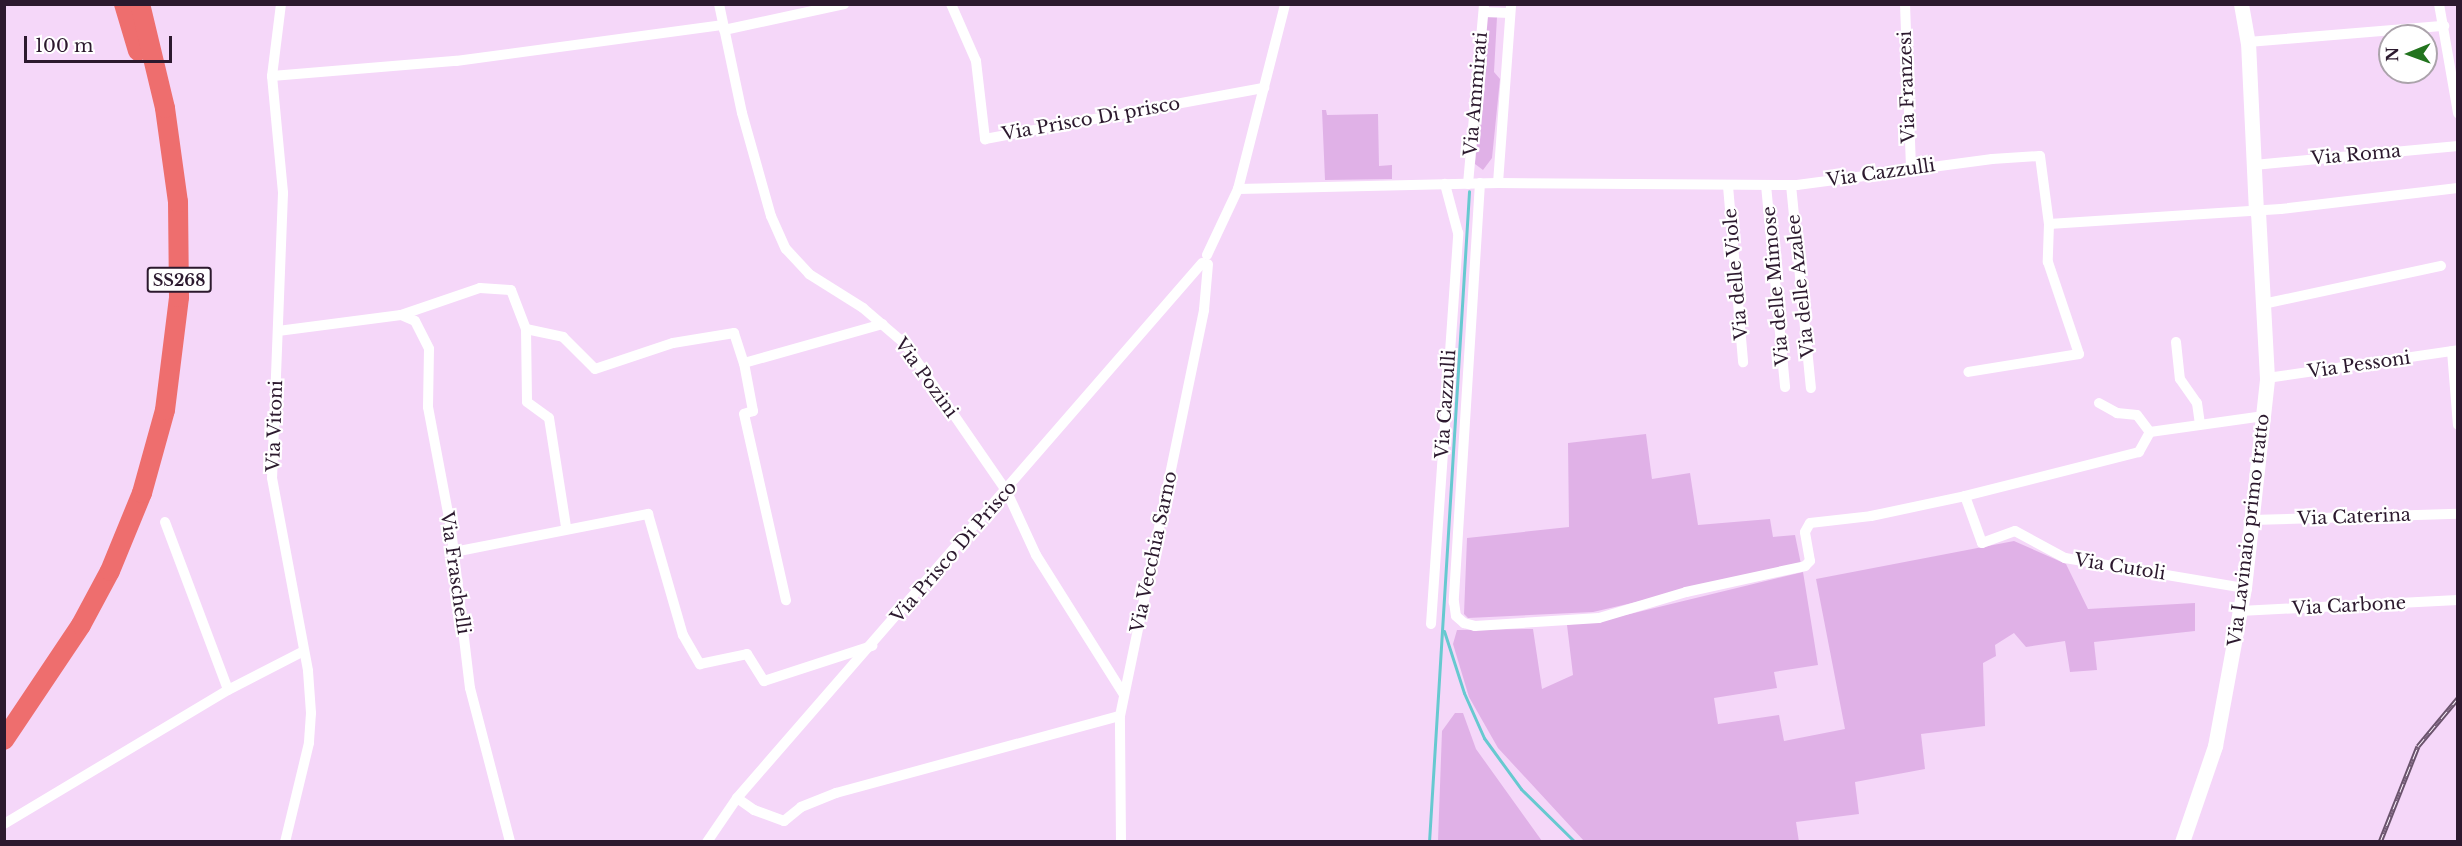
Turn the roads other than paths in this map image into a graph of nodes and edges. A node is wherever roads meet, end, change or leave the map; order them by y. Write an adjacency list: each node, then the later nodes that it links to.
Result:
1 (124, 4): 58 (highway, SS268)
2 (140, 4): 58 (highway, SS268)
3 (281, 4): 16 (street, Via Vitoni)
4 (718, 4): 14 (street, Via Pozini)
5 (844, 4): 14 (street)
6 (951, 4): 17 (street, Via Prisco Di prisco)
7 (1285, 4): 17 (street)
8 (1905, 4): 21 (street, Via Franzesi)
9 (2241, 4): 15 (street, Via Lavinaio primo tratto)
10 (2439, 4): 13 (street)
11 (1484, 8): 12 (street); 24 (street, Via Ammirati)
12 (1510, 9): 22 (street, Via Ammirati)
13 (2444, 26): 15 (street); 18 (street)
14 (723, 28): 16 (street); 36 (street, Via Pozini)
15 (2248, 42): 20 (street, Via Lavinaio primo tratto)
16 (272, 76): 38 (street, Via Vitoni)
17 (1264, 88): 29 (street)
18 (2457, 113)
19 (2457, 146): 20 (street, Via Roma)
20 (2254, 165): 30 (street, Via Lavinaio primo tratto)
21 (1911, 169): 26 (street, Via Cazzulli); 31 (street, Via Cazzulli)
22 (1498, 183): 24 (street, Via Cazzulli); 27 (street, Via Cazzulli)
23 (1445, 184): 24 (street, Via Cazzulli); 29 (street, Via Cazzulli); 65 (street, Via Cazzulli)
24 (1474, 184): 53 (street, Via Ammirati)
25 (1766, 185): 26 (street, Via Cazzulli); 27 (street, Via Cazzulli); 45 (street, Via delle Mimose)
26 (1791, 185): 46 (street, Via delle Azalee)
27 (1728, 186): 41 (street, Via delle Viole)
28 (2457, 188): 30 (street)
29 (1238, 189): 32 (street)
30 (2257, 211): 31 (street); 34 (street, Via Lavinaio primo tratto)
31 (2049, 224): 43 (street)
32 (1206, 261): 52 (street, Via Prisco Di Prisco); 69 (street, Via Vecchia Sarno)
33 (2441, 266): 34 (street)
34 (2263, 304): 44 (street, Via Lavinaio primo tratto)
35 (400, 315): 37 (street); 38 (street); 59 (street, Via Fraschelli)
36 (883, 324): 42 (street); 52 (street, Via Pozini)
37 (526, 329): 42 (street); 57 (street)
38 (278, 332): 67 (street, Via Vitoni)
39 (2176, 342): 49 (street)
40 (2455, 351): 44 (street, Via Pessoni); 50 (street)
41 (1743, 362)
42 (744, 363): 62 (street)
43 (1968, 372)
44 (2267, 378): 48 (street, Via Lavinaio primo tratto)
45 (1785, 387)
46 (1811, 388)
47 (2099, 403): 51 (street)
48 (2264, 416): 49 (street); 55 (street, Via Lavinaio primo tratto)
49 (2200, 424): 51 (street)
50 (2457, 425)
51 (2150, 432): 53 (street)
52 (1007, 492): 66 (street, Via Prisco Di Prisco); 69 (street, Via Pozini)
53 (1965, 496): 61 (street, Via Cutoli)
54 (2457, 514): 55 (street, Via Caterina)
55 (2251, 520): 61 (street, Via Lavinaio primo tratto)
56 (165, 522): 68 (street)
57 (566, 527): 59 (street); 66 (street)
58 (113, 548): 60 (highway, SS268)
59 (454, 552): 76 (street, Via Fraschelli)
60 (104, 568): 71 (highway, SS268); 72 (highway, SS268)
61 (2244, 588): 64 (street, Via Lavinaio primo tratto)
62 (786, 600)
63 (2457, 600): 64 (street, Via Carbone)
64 (2240, 611): 79 (street, Via Lavinaio primo tratto)
65 (1431, 624)
66 (873, 646): 73 (street, Via Prisco Di Prisco)
67 (304, 651): 68 (street); 75 (street, Via Vitoni)
68 (228, 690): 74 (street)
69 (1124, 695): 70 (street, Via Vecchia Sarno)
70 (1120, 716): 73 (street); 78 (street, Via Vecchia Sarno)
71 (4, 717)
72 (4, 740)
73 (737, 798): 77 (street, Via Prisco Di Prisco)
74 (4, 824)
75 (285, 842)
76 (510, 842)
77 (707, 842)
78 (1121, 842)
79 (2182, 842)

